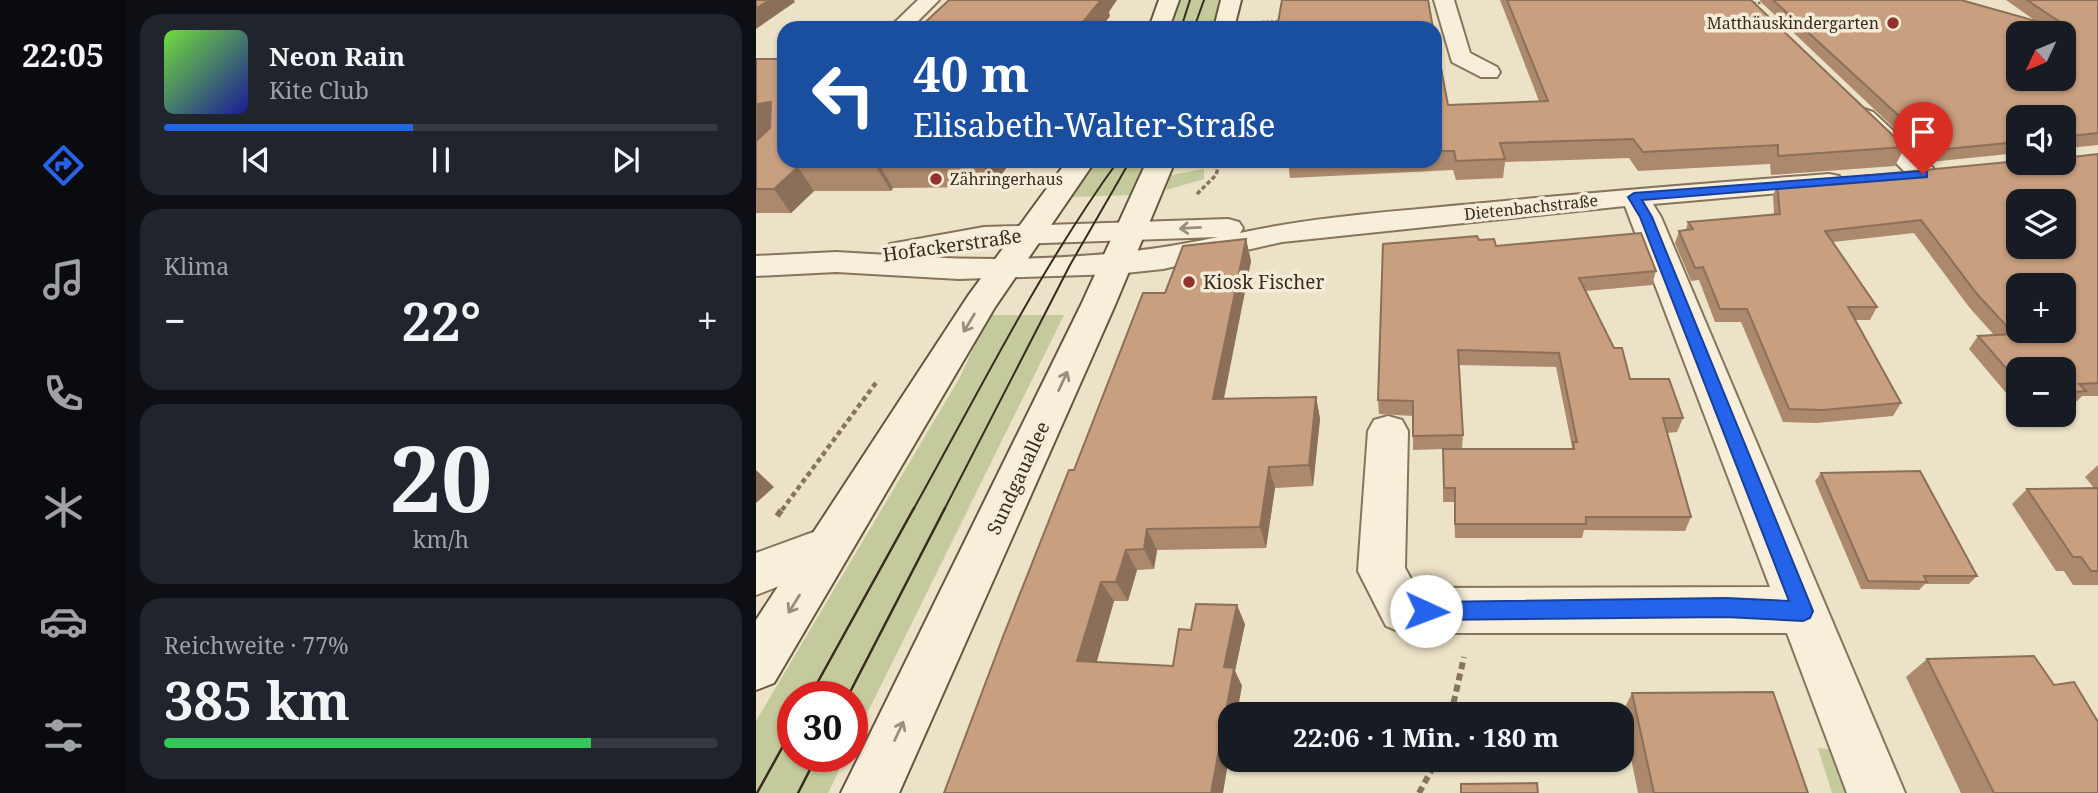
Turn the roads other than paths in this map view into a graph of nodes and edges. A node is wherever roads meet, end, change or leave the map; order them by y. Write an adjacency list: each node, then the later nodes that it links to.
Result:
1 (929, 0): 5 (street)
2 (1170, 0): 6 (street)
3 (1231, 0): 7 (street)
4 (1444, 0): 8 (street)
5 (906, 21)
6 (1162, 21)
7 (1226, 21)
8 (1489, 72)
9 (1843, 97): 13 (street)
10 (1076, 168): 15 (street)
11 (1158, 168): 17 (street, Sundgauallee)
12 (1954, 171): 13 (street, Dietenbachstraße)
13 (1923, 174): 14 (street, Dietenbachstraße)
14 (1634, 197): 17 (street, Dietenbachstraße); 25 (street)
15 (1031, 233): 16 (street, Hofackerstraße); 18 (street, Hofackerstraße); 21 (street)
16 (1069, 233): 17 (street, Dietenbachstraße)
17 (1122, 247): 19 (street, Dietenbachstraße); 27 (street, Sundgauallee, one-way to 17)
18 (836, 262): 20 (street, Hofackerstraße); 21 (street, Hofackerstraße)
19 (1049, 265): 21 (street, Hofackerstraße)
20 (756, 267)
21 (1007, 267): 23 (street, one-way to 23)
22 (1388, 430): 25 (street)
23 (830, 546): 24 (street); 26 (street, one-way to 26)
24 (756, 575)
25 (1803, 611): 28 (street)
26 (756, 665)
27 (870, 793)
28 (1876, 793)

